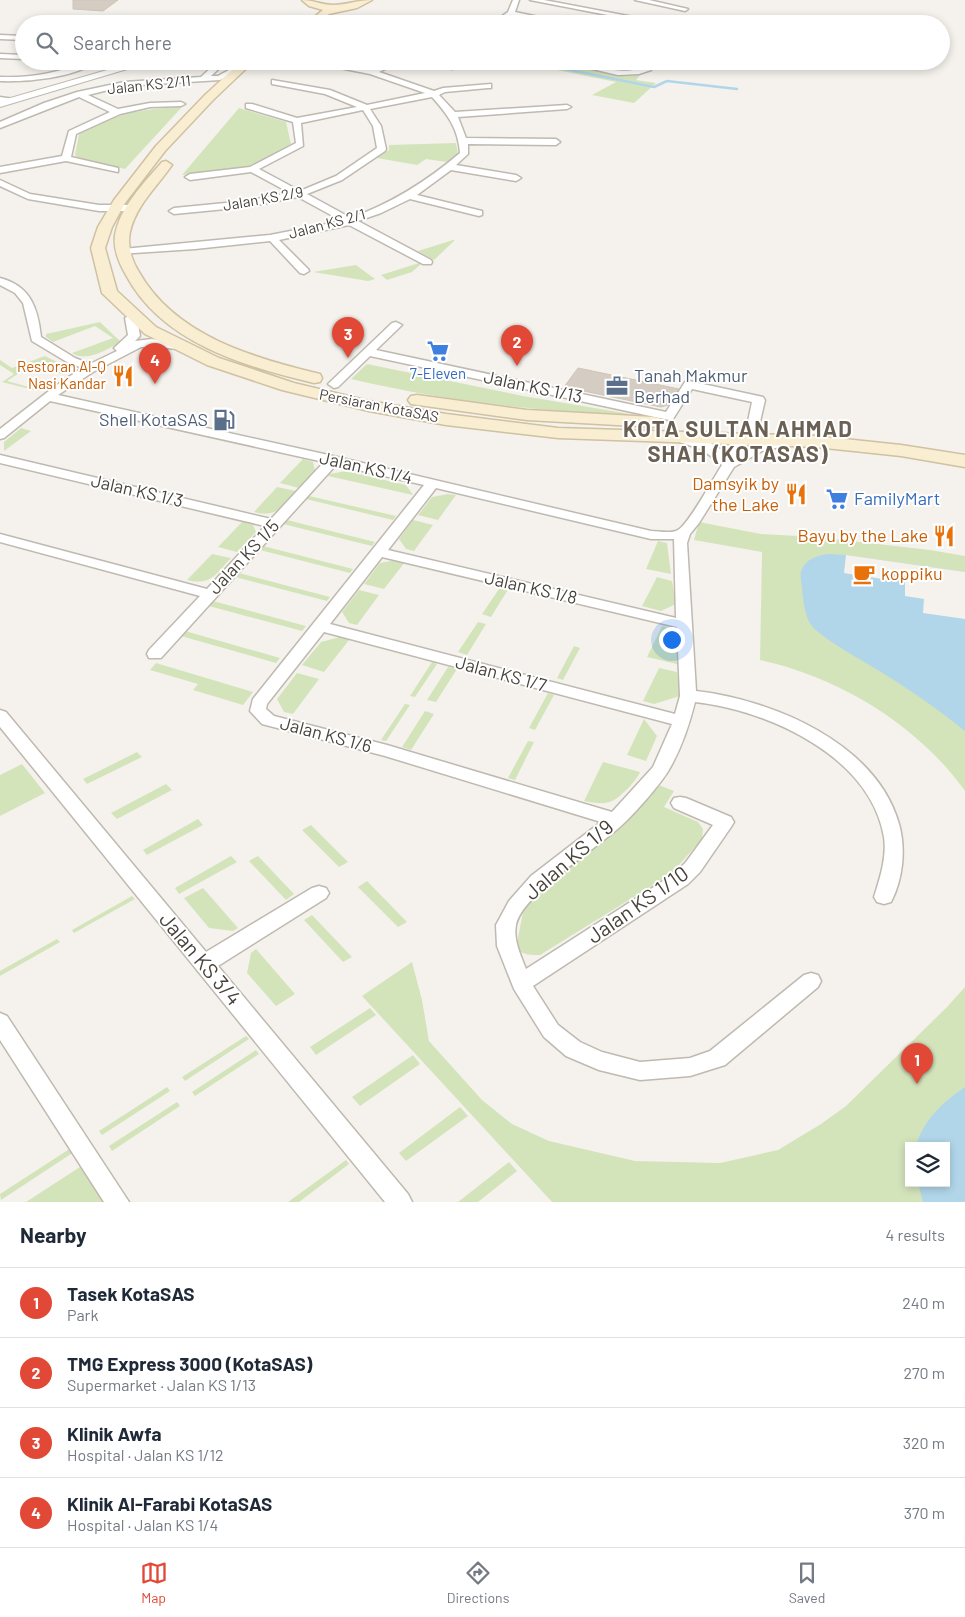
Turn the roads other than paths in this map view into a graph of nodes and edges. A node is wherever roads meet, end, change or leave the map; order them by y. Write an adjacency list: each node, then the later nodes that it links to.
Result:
1 (367, 0): 6 (main road)
2 (516, 0): 7 (street)
3 (533, 0): 12 (street)
4 (638, 0): 13 (street)
5 (308, 1): 6 (main road); 8 (main road)
6 (342, 7): 9 (main road)
7 (511, 13): 10 (street); 11 (street)
8 (307, 15)
9 (322, 15)
10 (508, 15)
11 (522, 15)
12 (617, 15)
13 (679, 15)
14 (0, 37): 15 (street)
15 (15, 38)
16 (0, 56): 17 (street)
17 (15, 57)
18 (63, 70): 32 (street)
19 (116, 70): 39 (street)
20 (123, 70): 39 (street)
21 (136, 70): 34 (street)
22 (213, 70): 31 (street)
23 (234, 70): 31 (street, Jalan KS 2/11)
24 (239, 70): 36 (main road, Persiaran KotaSAS)
25 (257, 70): 46 (main road)
26 (360, 70): 30 (street)
27 (377, 70): 30 (street)
28 (605, 70): 29 (street)
29 (644, 70)
30 (372, 72): 38 (street)
31 (203, 79): 34 (street, Jalan KS 2/11); 36 (street)
32 (0, 80)
33 (275, 82): 43 (street)
34 (124, 84): 37 (street, Jalan KS 2/11)
35 (488, 86): 38 (street)
36 (218, 89): 62 (main road, Persiaran KotaSAS)
37 (80, 94): 44 (street); 48 (street, Jalan KS 2/11)
38 (434, 94): 43 (street); 45 (street)
39 (2, 101)
40 (181, 104): 44 (street)
41 (249, 106): 47 (street)
42 (567, 106): 45 (street)
43 (365, 107): 47 (street); 60 (street, Jalan KS 2/9)
44 (117, 112): 52 (street)
45 (453, 115): 49 (street)
46 (204, 120)
47 (297, 121): 54 (street)
48 (0, 125)
49 (463, 141): 50 (street); 53 (street, Jalan KS 2/1)
50 (556, 142)
51 (174, 155): 63 (main road, Persiaran KotaSAS)
52 (66, 158): 55 (street); 56 (street)
53 (450, 167): 58 (street); 61 (street, Jalan KS 2/1)
54 (252, 169): 57 (street); 60 (street)
55 (0, 170)
56 (115, 170)
57 (190, 177)
58 (516, 178)
59 (0, 183): 62 (street)
60 (300, 194): 64 (street, Jalan KS 2/9); 66 (street)
61 (408, 196): 65 (street); 66 (street, Jalan KS 2/1)
62 (115, 208): 63 (street); 72 (main road, Persiaran KotaSAS)
63 (134, 208): 68 (main road, Persiaran KotaSAS)
64 (174, 210)
65 (479, 213)
66 (352, 221): 67 (street, Jalan KS 2/1); 69 (street)
67 (272, 238): 68 (street, Jalan KS 2/1); 70 (street)
68 (123, 252): 78 (main road, Persiaran KotaSAS)
69 (427, 262)
70 (304, 271)
71 (0, 281): 77 (street)
72 (131, 318): 74 (main road, Persiaran KotaSAS); 76 (street)
73 (396, 326): 75 (street)
74 (177, 346): 76 (street); 82 (main road, Persiaran KotaSAS)
75 (368, 352): 78 (street); 80 (street, Jalan KS 1/13)
76 (112, 356): 77 (street)
77 (91, 368): 79 (street)
78 (334, 384): 80 (main road, Persiaran KotaSAS)
79 (49, 397): 81 (street); 86 (street, Jalan KS 1/4)
80 (748, 432): 82 (main road, Persiaran KotaSAS); 83 (main road, Persiaran KotaSAS); 84 (main road, Persiaran KotaSAS); 88 (street)
81 (0, 435)
82 (665, 436): 88 (street)
83 (792, 440): 87 (main road, Persiaran KotaSAS); 88 (street)
84 (965, 447)
85 (0, 459): 90 (street, Jalan KS 1/3)
86 (333, 460): 89 (street, Jalan KS 1/4); 90 (street, Jalan KS 1/5)
87 (965, 461)
88 (729, 464): 91 (street)
89 (432, 483): 91 (street, Jalan KS 1/4); 93 (street, Jalan KS 1/6)
90 (274, 524): 94 (street, Jalan KS 1/5)
91 (683, 533): 95 (street, Jalan KS 1/9)
92 (0, 538): 94 (street)
93 (378, 552): 95 (street, Jalan KS 1/8); 96 (street, Jalan KS 1/6)
94 (210, 594): 97 (street, Jalan KS 1/5)
95 (683, 624): 98 (street, Jalan KS 1/9)
96 (320, 626): 100 (street, Jalan KS 1/7); 102 (street, Jalan KS 1/6)
97 (155, 654)
98 (688, 696): 100 (street, Jalan KS 1/9); 104 (street)
99 (0, 716): 105 (street, Jalan KS 3/4)
100 (682, 721): 102 (street, Jalan KS 1/9)
101 (680, 803): 107 (street, Jalan KS 1/10)
102 (616, 820): 107 (street, Jalan KS 1/9)
103 (319, 893): 105 (street)
104 (884, 897)
105 (204, 964): 110 (street, Jalan KS 3/4)
106 (811, 981): 107 (street, Jalan KS 1/9)
107 (521, 983)
108 (0, 1022): 109 (street)
109 (117, 1202)
110 (400, 1202)

